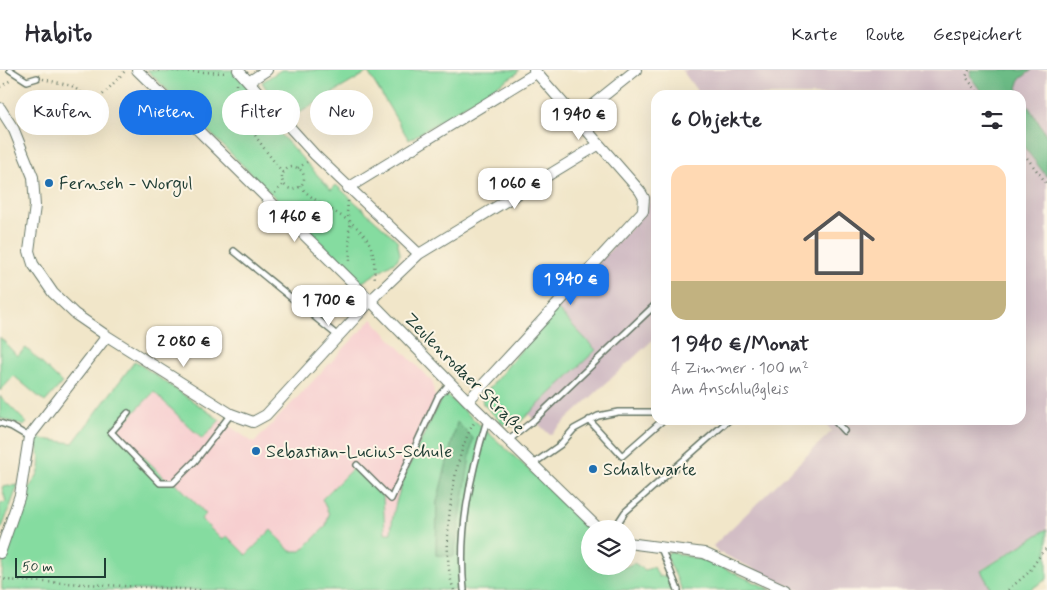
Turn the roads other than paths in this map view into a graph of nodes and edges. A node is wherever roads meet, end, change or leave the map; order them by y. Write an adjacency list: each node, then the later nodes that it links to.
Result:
1 (10, 70): 7 (lane)
2 (137, 70): 15 (street, Zeulenrodaer Straße)
3 (266, 70): 8 (street)
4 (636, 70): 10 (street)
5 (535, 71): 10 (street); 12 (street)
6 (238, 74): 8 (street)
7 (37, 78)
8 (250, 81): 12 (street)
9 (0, 108): 17 (street)
10 (576, 118): 11 (street)
11 (598, 145): 14 (street); 20 (street)
12 (348, 188): 14 (street)
13 (234, 251): 18 (lane)
14 (419, 254): 15 (street)
15 (373, 298): 18 (street); 19 (street, Zeulenrodaer Straße)
16 (651, 309): 32 (lane)
17 (107, 336): 23 (street); 31 (street)
18 (338, 336): 23 (street)
19 (450, 383): 20 (street, Zeulenrodaer Straße); 34 (lane)
20 (468, 401): 24 (street, Zeulenrodaer Straße)
21 (651, 412): 25 (lane)
22 (128, 413): 23 (lane)
23 (231, 414)
24 (484, 417): 32 (street, Zeulenrodaer Straße); 40 (lane)
25 (589, 420): 27 (lane); 33 (lane)
26 (0, 423): 31 (lane)
27 (657, 425)
28 (723, 425): 36 (lane)
29 (839, 425): 30 (lane)
30 (844, 431)
31 (28, 437): 39 (street)
32 (509, 440): 33 (street, Zeulenrodaer Straße)
33 (533, 464): 35 (street, Zeulenrodaer Straße)
34 (357, 465)
35 (590, 520)
36 (620, 520)
37 (636, 544): 38 (street)
38 (661, 548): 41 (lane); 42 (street)
39 (0, 553)
40 (464, 590)
41 (678, 590)
42 (785, 590)

